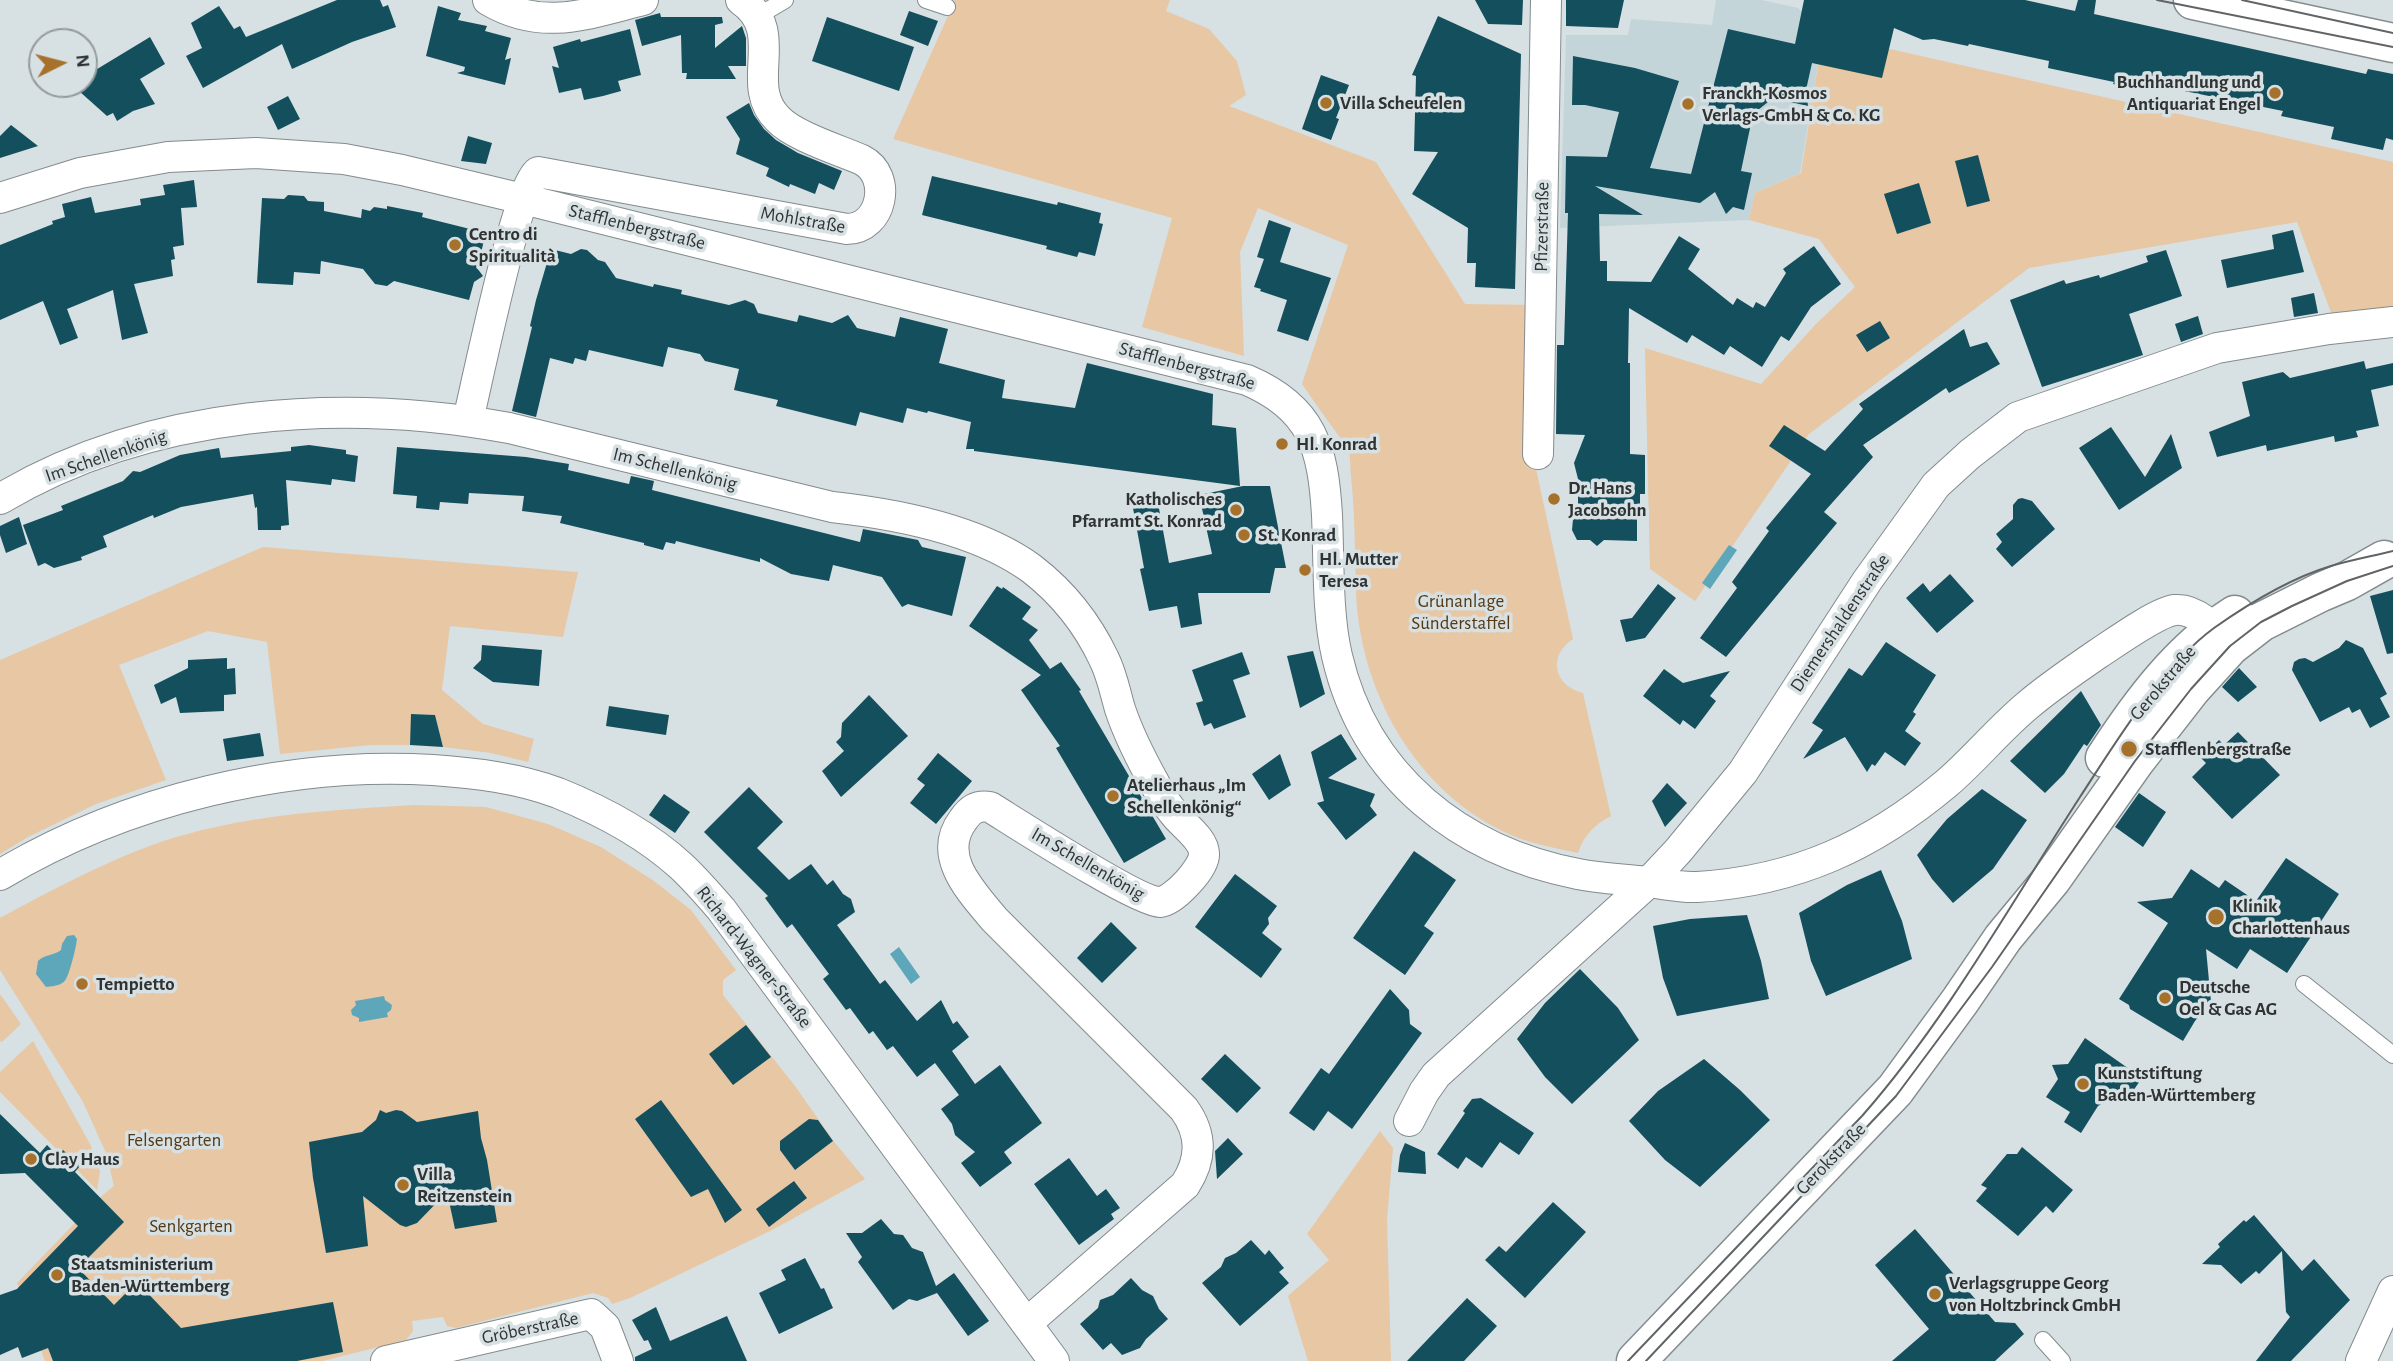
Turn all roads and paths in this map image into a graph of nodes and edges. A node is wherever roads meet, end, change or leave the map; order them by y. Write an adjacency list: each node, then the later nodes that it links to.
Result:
1 (488, 0): 2 (street)
2 (643, 0)
3 (785, 0): 8 (lane, Mohlstraße)
4 (926, 0): 7 (lane)
5 (1546, 0): 14 (street, Pfizerstraße)
6 (2193, 0): 9 (street)
7 (947, 7)
8 (750, 8): 11 (street, Mohlstraße)
9 (2393, 43)
10 (0, 198): 11 (street, Stafflenbergstraße)
11 (523, 199): 13 (street); 19 (street, Stafflenbergstraße)
12 (2393, 322): 19 (street, Diemershaldenstraße)
13 (468, 420): 15 (street, Im Schellenkönig); 24 (street, Im Schellenkönig)
14 (1538, 454)
15 (0, 499)
16 (2388, 559): 17 (street, Gerokstraße)
17 (2222, 637): 19 (street, Stafflenbergstraße); 29 (street, Gerokstraße)
18 (0, 875): 24 (street, Richard-Wagner-Straße)
19 (1649, 882): 22 (street, Diemershaldenstraße)
20 (2304, 984): 21 (lane)
21 (2393, 1055)
22 (1409, 1121)
23 (2393, 1291): 31 (street)
24 (1027, 1323): 28 (street, Richard-Wagner-Straße)
25 (2043, 1340): 30 (lane)
26 (386, 1361): 27 (street, Gröberstraße)
27 (618, 1361)
28 (1055, 1361)
29 (1636, 1361)
30 (2062, 1361)
31 (2361, 1361)

